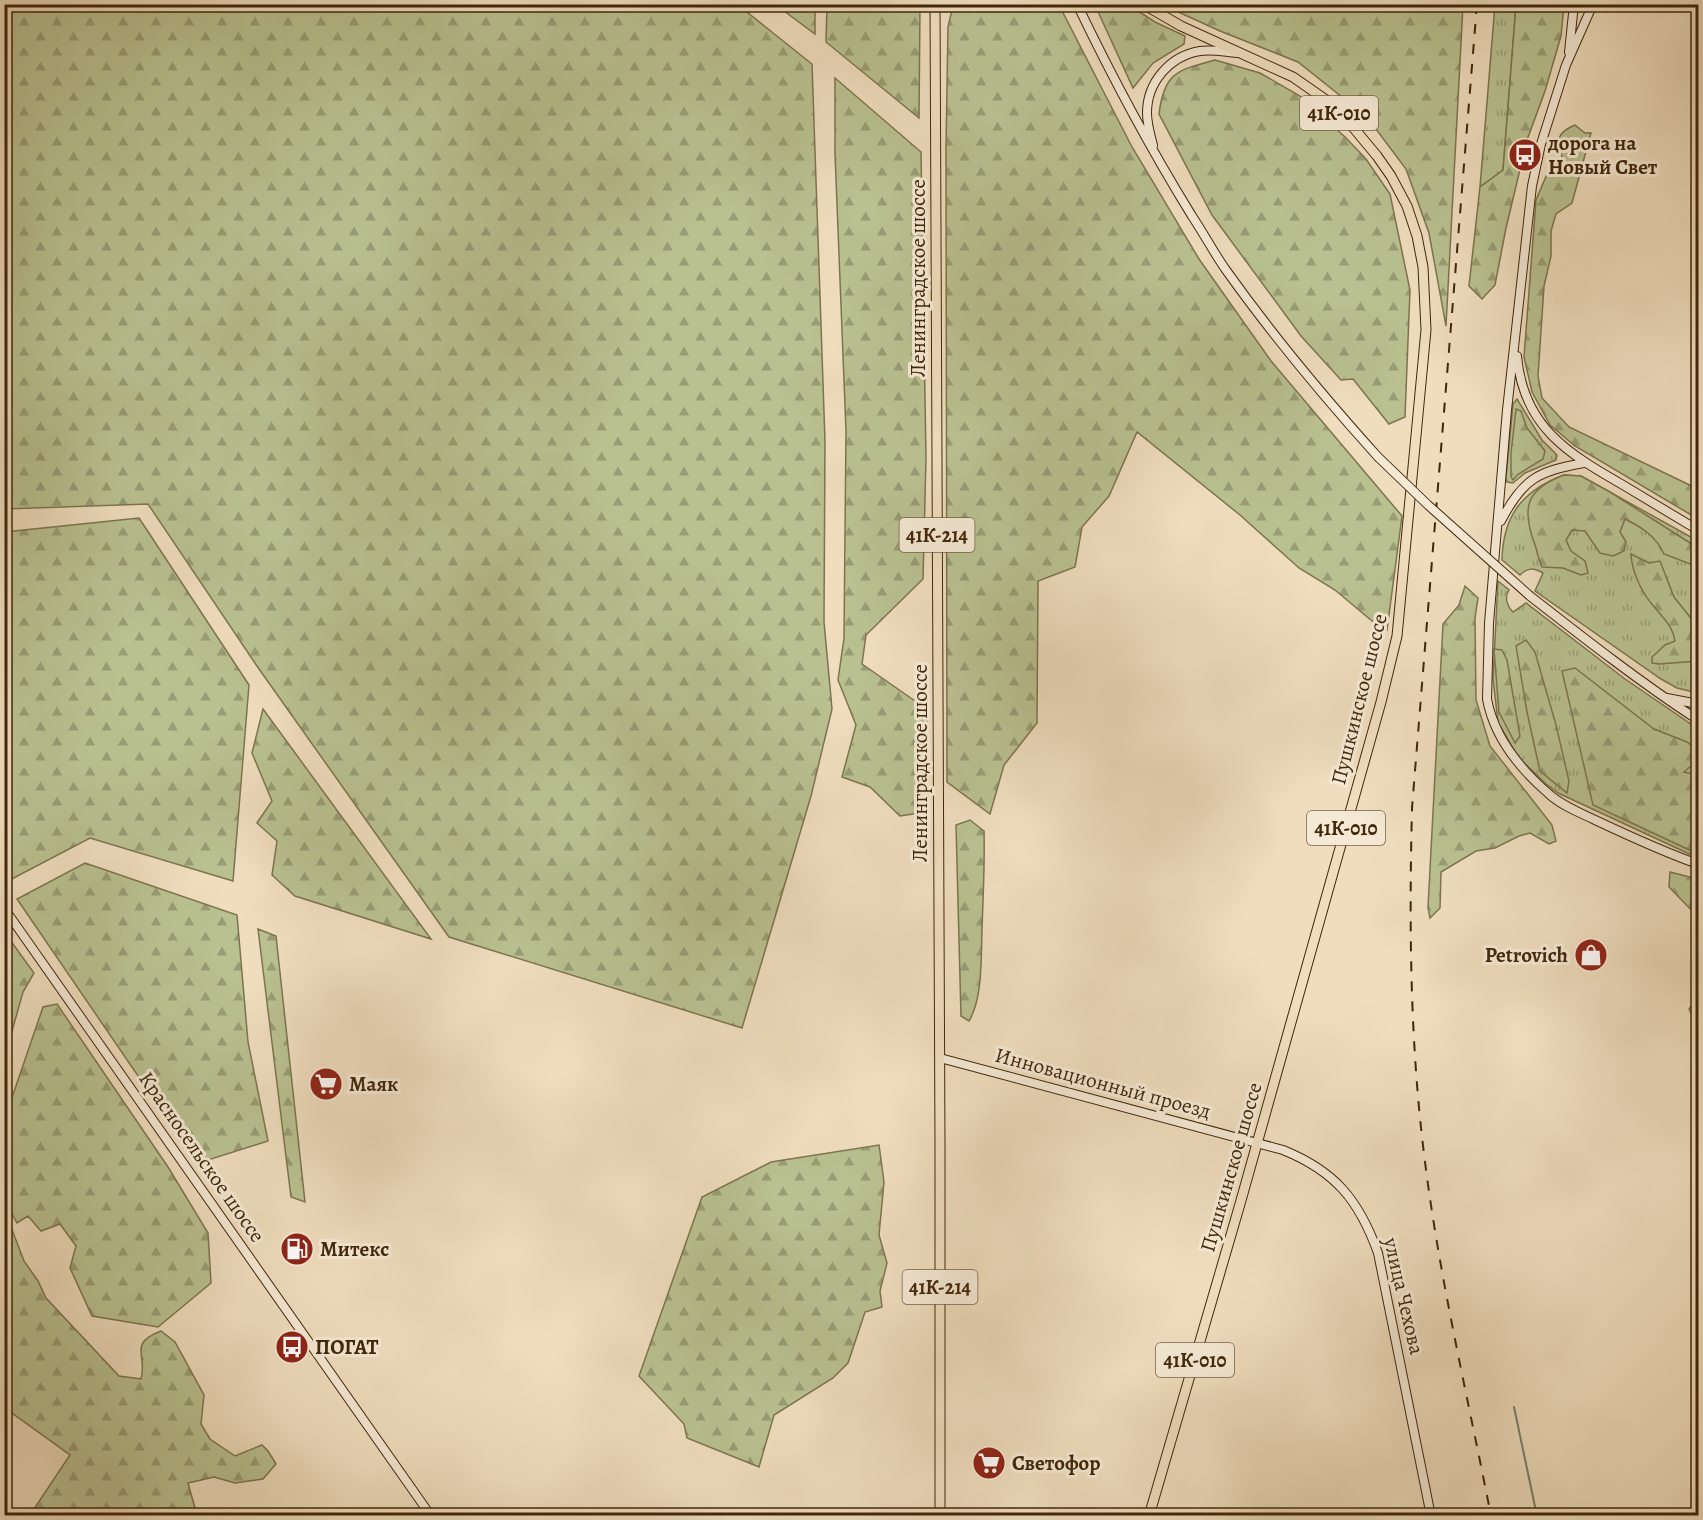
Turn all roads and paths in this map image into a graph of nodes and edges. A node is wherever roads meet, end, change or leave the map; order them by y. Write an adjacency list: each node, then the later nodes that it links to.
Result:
1 (1077, 4): 8 (street)
2 (1143, 4): 6 (main road, Пушкинское шоссе)
3 (1575, 4): 5 (street); 7 (street)
4 (936, 7): 18 (main road, Ленинградское шоссе / 41К-214)
5 (1592, 7): 7 (street)
6 (1241, 53): 8 (street); 19 (main road, Пушкинское шоссе / 41К-010)
7 (1568, 58): 9 (street)
8 (1157, 160): 13 (street, bridge)
9 (1515, 338): 10 (street); 11 (street)
10 (1584, 463): 11 (street); 12 (street)
11 (1498, 528): 16 (street)
12 (1698, 530)
13 (1665, 698): 14 (street); 15 (street)
14 (1698, 704)
15 (1698, 720)
16 (1698, 864)
17 (4, 908): 20 (street, Красносельское шоссе)
18 (940, 1058): 19 (street, Инновационный проезд); 21 (main road, Ленинградское шоссе / 41К-214)
19 (1257, 1143): 22 (main road, Пушкинское шоссе / 41К-010); 23 (street, улица Чехова)
20 (431, 1515)
21 (940, 1515)
22 (1149, 1515)
23 (1431, 1515)

